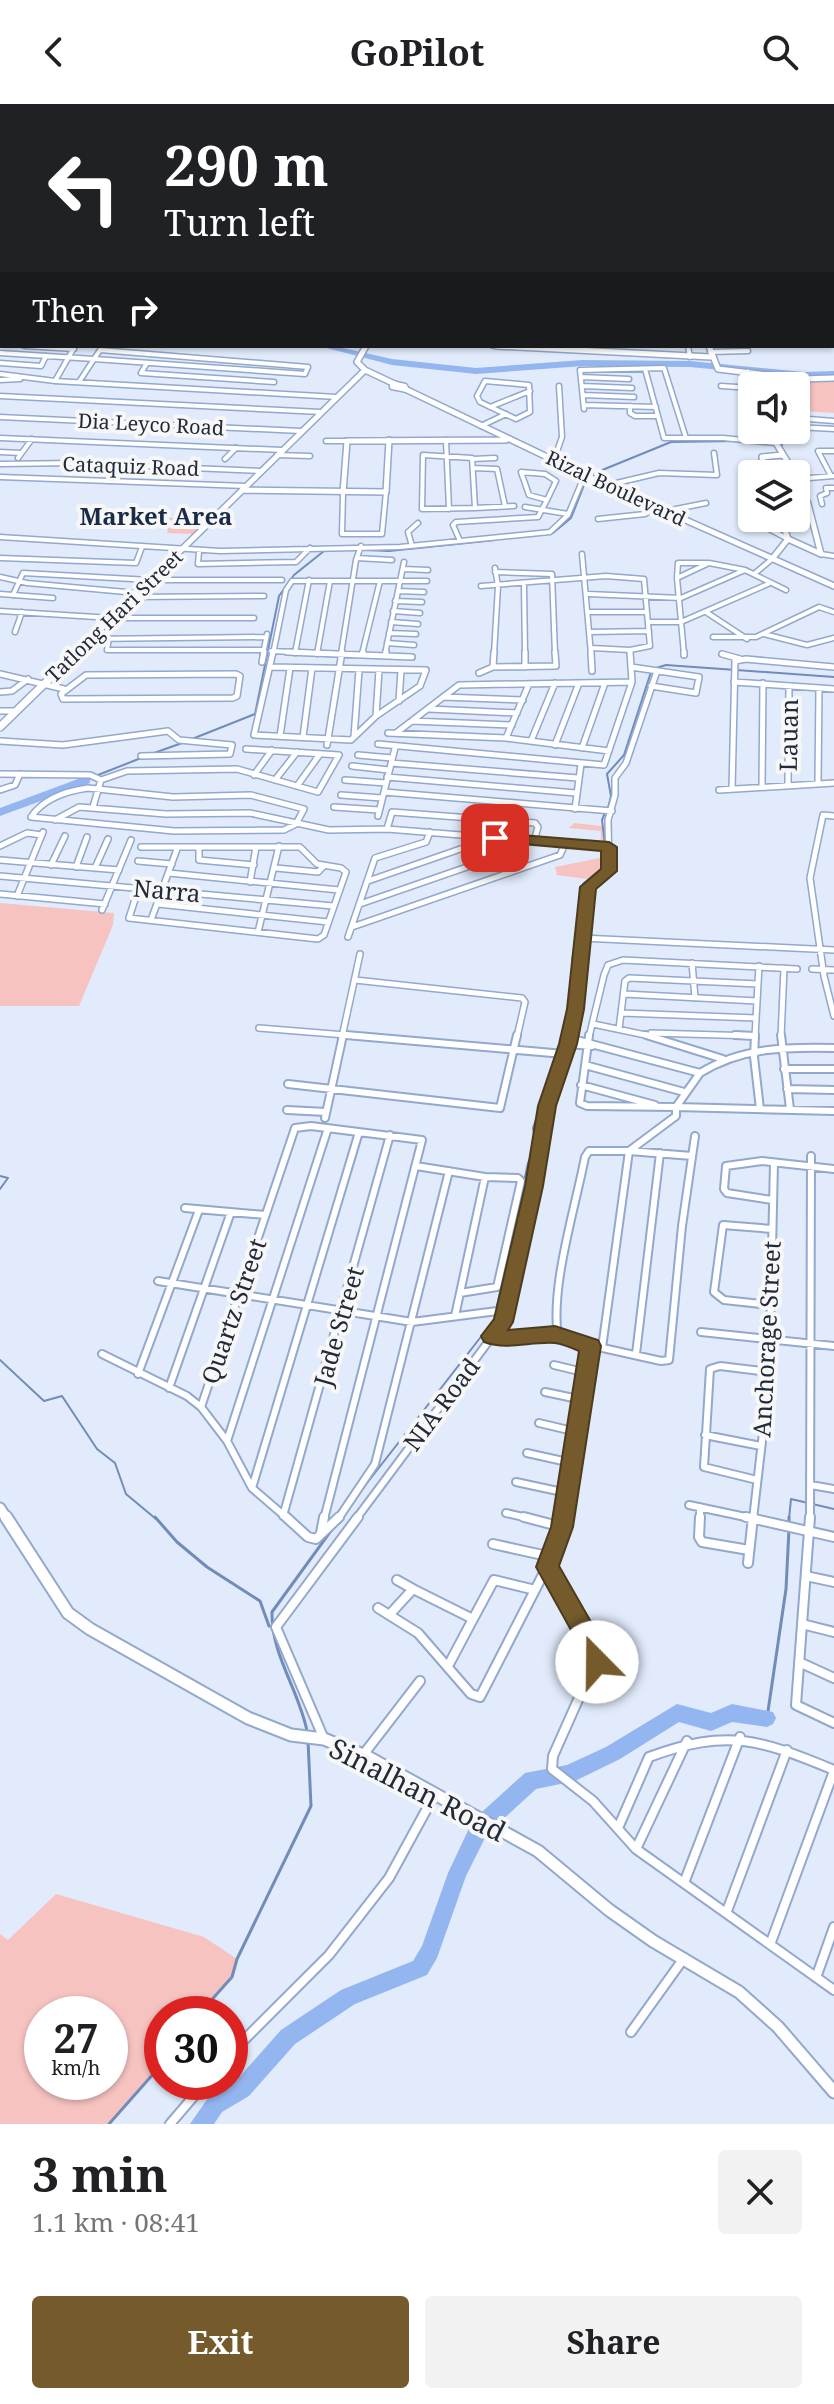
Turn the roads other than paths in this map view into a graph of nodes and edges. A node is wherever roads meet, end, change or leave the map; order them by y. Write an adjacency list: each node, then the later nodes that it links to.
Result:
1 (74, 348): 9 (street)
2 (365, 348): 18 (street)
3 (525, 348): 10 (street)
4 (688, 348): 10 (street)
5 (748, 351): 7 (street)
6 (0, 353): 8 (street)
7 (711, 354): 10 (street); 20 (street)
8 (46, 356): 9 (street); 13 (street)
9 (69, 357): 11 (street); 26 (street)
10 (690, 357)
11 (93, 358): 12 (street); 14 (street); 27 (street)
12 (206, 358): 15 (street); 19 (street)
13 (0, 363)
14 (147, 363): 15 (street); 28 (street)
15 (202, 367): 19 (street)
16 (626, 369): 17 (street); 22 (street); 24 (street)
17 (645, 369): 43 (street); 55 (street)
18 (365, 370): 38 (street, Tatlong Hari Street); 50 (street, Rizal Boulevard)
19 (276, 372): 28 (street)
20 (748, 372)
21 (0, 377): 26 (street)
22 (581, 377): 24 (street); 30 (street)
23 (834, 378): 25 (street)
24 (629, 379): 33 (street)
25 (810, 379)
26 (55, 381): 27 (street)
27 (79, 382): 35 (street)
28 (274, 382): 35 (street)
29 (559, 386): 75 (street)
30 (582, 386): 33 (street); 36 (street)
31 (721, 386): 32 (street)
32 (738, 387)
33 (632, 388): 39 (street)
34 (530, 391): 42 (street); 42 (street); 45 (street)
35 (273, 395): 38 (street)
36 (583, 395): 39 (street); 40 (street)
37 (0, 396): 44 (street)
38 (337, 397): 44 (street, Tatlong Hari Street)
39 (634, 397): 41 (street)
40 (630, 406): 41 (street); 46 (street)
41 (637, 406): 43 (street)
42 (490, 407): 45 (street)
43 (656, 407): 46 (street)
44 (321, 412): 53 (street, Tatlong Hari Street)
45 (506, 414): 50 (street)
46 (657, 416): 55 (street)
47 (0, 417): 53 (street, Dia Leyco Road)
48 (810, 419): 49 (street)
49 (834, 421)
50 (481, 426): 60 (street, Rizal Boulevard)
51 (810, 428): 52 (street)
52 (834, 429)
53 (301, 431): 67 (street, Tatlong Hari Street)
54 (0, 438): 56 (street)
55 (686, 438): 64 (street)
56 (32, 439): 63 (street); 74 (street)
57 (349, 440): 58 (street); 61 (street); 92 (street)
58 (389, 440): 59 (street); 91 (street)
59 (446, 440): 60 (street); 69 (street)
60 (511, 440): 75 (street, Rizal Boulevard)
61 (326, 441)
62 (776, 444): 64 (street)
63 (236, 448): 67 (street); 72 (street)
64 (778, 448): 76 (street); 77 (street)
65 (834, 451): 83 (street)
66 (0, 452): 74 (street)
67 (280, 453): 70 (street); 80 (street, Tatlong Hari Street)
68 (714, 453): 87 (street)
69 (447, 454): 73 (street); 101 (street); 101 (street)
70 (310, 456)
71 (495, 458): 73 (street)
72 (225, 459)
73 (472, 459): 79 (street)
74 (18, 460): 78 (street, Cataquiz Road); 80 (street, Cataquiz Road); 81 (street)
75 (554, 460): 82 (street, Rizal Boulevard)
76 (763, 460)
77 (788, 460)
78 (0, 464)
79 (473, 468): 96 (street); 100 (street)
80 (261, 471): 88 (street, Tatlong Hari Street)
81 (13, 475): 84 (street); 88 (street)
82 (587, 475): 87 (street, Rizal Boulevard); 105 (street)
83 (833, 476): 86 (street)
84 (0, 477)
85 (810, 477): 86 (street)
86 (817, 478): 89 (street)
87 (608, 485): 99 (street, Rizal Boulevard)
88 (244, 488): 92 (street); 116 (street, Tatlong Hari Street)
89 (826, 488): 90 (street); 95 (street)
90 (834, 488)
91 (386, 492): 92 (street); 92 (street)
92 (343, 493)
93 (547, 500): 93 (street); 102 (street)
94 (706, 503): 103 (street)
95 (822, 504)
96 (505, 506): 97 (street); 100 (street)
97 (514, 506)
98 (525, 507): 102 (street)
99 (656, 507): 103 (street, Rizal Boulevard); 106 (street)
100 (475, 508): 101 (street)
101 (449, 509)
102 (542, 509): 105 (street); 112 (street)
103 (666, 511): 124 (street, Rizal Boulevard)
104 (810, 512): 121 (street)
105 (568, 514): 112 (street)
106 (598, 519)
107 (418, 523): 113 (street)
108 (775, 532): 111 (street)
109 (786, 532): 111 (street)
110 (0, 537): 114 (street)
111 (788, 539): 121 (street); 124 (street)
112 (460, 541): 113 (street)
113 (412, 546): 119 (street)
114 (142, 547): 116 (street); 123 (street)
115 (310, 548): 117 (street); 119 (street); 127 (street)
116 (182, 550): 118 (street); 136 (street, Tatlong Hari Street)
117 (261, 550): 118 (street); 127 (street)
118 (199, 551): 127 (street)
119 (359, 551): 125 (street); 139 (street)
120 (582, 554): 134 (street)
121 (821, 554): 122 (street)
122 (834, 556)
123 (0, 558)
124 (772, 559): 132 (street); 150 (street, Rizal Boulevard)
125 (392, 560)
126 (404, 562): 129 (street)
127 (261, 563)
128 (709, 563): 131 (street); 135 (street); 135 (street)
129 (403, 569): 130 (street); 143 (street)
130 (428, 570)
131 (745, 570): 132 (street); 161 (street)
132 (754, 574): 146 (street)
133 (0, 577): 145 (street)
134 (586, 578): 140 (street); 155 (street); 159 (street)
135 (677, 578): 161 (street)
136 (150, 580): 137 (street); 145 (street); 157 (street, Tatlong Hari Street)
137 (282, 580)
138 (309, 580): 141 (street); 194 (street); 195 (street)
139 (353, 580): 141 (street); 142 (street); 197 (street)
140 (553, 580): 148 (street); 149 (street); 208 (street)
141 (330, 581): 196 (street)
142 (380, 581): 143 (street); 199 (street)
143 (400, 581): 144 (street); 152 (street)
144 (427, 581)
145 (19, 582): 156 (street); 157 (street)
146 (768, 584): 151 (street); 169 (street)
147 (481, 586): 148 (street)
148 (498, 586): 149 (street); 207 (street)
149 (524, 586): 208 (street)
150 (834, 586)
151 (786, 590)
152 (398, 591): 153 (street); 162 (street)
153 (424, 592)
154 (0, 594): 156 (street)
155 (588, 594): 159 (street); 167 (street)
156 (13, 595): 160 (street)
157 (135, 595): 158 (street); 172 (street, Tatlong Hari Street)
158 (264, 596)
159 (646, 596): 161 (street); 168 (street)
160 (53, 598)
161 (681, 598): 176 (street)
162 (395, 601): 163 (street); 165 (street)
163 (422, 602)
164 (0, 611): 166 (street)
165 (393, 611): 171 (street); 174 (street)
166 (22, 612): 172 (street); 179 (street)
167 (588, 612): 168 (street); 180 (street)
168 (647, 612): 175 (street)
169 (706, 612): 176 (street); 188 (street)
170 (834, 612): 183 (street)
171 (420, 613)
172 (112, 618): 173 (street); 187 (street, Tatlong Hari Street)
173 (254, 618)
174 (391, 622): 177 (street); 181 (street)
175 (648, 622): 176 (street); 178 (street)
176 (681, 622): 200 (street)
177 (418, 624)
178 (649, 631): 180 (street); 193 (street)
179 (15, 632)
180 (590, 632): 191 (street)
181 (389, 633): 182 (street); 189 (street)
182 (416, 634)
183 (764, 634): 186 (street); 188 (street)
184 (713, 637): 188 (street)
185 (109, 638): 187 (street); 192 (street); 194 (street)
186 (834, 638)
187 (90, 639): 224 (street, Tatlong Hari Street)
188 (747, 639)
189 (387, 643): 190 (street); 201 (street)
190 (414, 645)
191 (592, 648): 193 (street); 217 (street)
192 (242, 650): 194 (street); 204 (street)
193 (630, 650): 209 (street)
194 (268, 651): 195 (street); 205 (street); 206 (street)
195 (295, 653): 196 (street)
196 (317, 654): 197 (street)
197 (340, 654): 199 (street); 213 (street)
198 (722, 654): 203 (street)
199 (362, 655): 201 (street)
200 (684, 655)
201 (385, 656): 202 (street)
202 (412, 657)
203 (740, 659): 210 (street); 223 (street)
204 (241, 661)
205 (262, 662)
206 (271, 667): 211 (street); 251 (street)
207 (493, 667): 208 (street); 219 (street)
208 (525, 667)
209 (631, 667): 218 (street); 222 (street)
210 (834, 667)
211 (290, 668): 212 (street); 251 (street)
212 (312, 668): 213 (street); 252 (street)
213 (336, 669): 214 (street); 256 (street)
214 (359, 670): 215 (street); 247 (street)
215 (379, 670): 216 (street); 243 (street)
216 (401, 670): 238 (street); 238 (street)
217 (592, 671)
218 (657, 671): 230 (street, NIA Road); 230 (street)
219 (479, 673)
220 (0, 674): 221 (street)
221 (28, 679): 224 (street); 235 (street)
222 (632, 682): 227 (street); 264 (street)
223 (734, 682): 228 (street); 286 (street)
224 (45, 683): 233 (street); 241 (street, Tatlong Hari Street)
225 (555, 683): 226 (street); 229 (street); 257 (street)
226 (579, 683): 227 (street); 259 (street)
227 (605, 683): 261 (street)
228 (763, 683): 231 (street); 285 (street)
229 (529, 684): 236 (street); 237 (street)
230 (651, 686): 297 (street, NIA Road)
231 (789, 686): 232 (street); 282 (street, Lauan)
232 (819, 688): 234 (street); 280 (street)
233 (64, 689): 233 (street)
234 (834, 689)
235 (0, 692)
236 (443, 697): 237 (street); 239 (street)
237 (523, 700): 242 (street)
238 (399, 701): 243 (street)
239 (428, 709): 242 (street); 244 (street)
240 (0, 711): 241 (street)
241 (16, 711): 245 (street, Tatlong Hari Street)
242 (517, 713): 246 (street)
243 (376, 716): 248 (street)
244 (412, 721): 246 (street); 250 (street)
245 (2, 723)
246 (512, 725): 254 (street)
247 (355, 727): 248 (street); 253 (street)
248 (363, 728): 253 (street)
249 (388, 733): 250 (street)
250 (396, 733): 254 (street)
251 (280, 736): 252 (street)
252 (303, 737): 256 (street)
253 (354, 737): 256 (street)
254 (506, 738): 257 (street)
255 (0, 741): 268 (street)
256 (327, 741)
257 (531, 741): 259 (street)
258 (378, 744): 260 (street)
259 (555, 745): 261 (street)
260 (395, 748): 269 (street); 270 (street)
261 (582, 748): 264 (street)
262 (246, 749): 263 (street)
263 (272, 750): 265 (street); 274 (street)
264 (609, 751): 270 (street)
265 (297, 752): 266 (street); 277 (street)
266 (321, 753): 284 (street); 284 (street)
267 (358, 755): 269 (street)
268 (141, 756)
269 (391, 764): 271 (street); 275 (street); 279 (street)
270 (581, 764): 275 (street)
271 (352, 766)
272 (0, 774): 273 (street)
273 (20, 774): 276 (street); 287 (street)
274 (254, 775): 276 (street); 277 (street)
275 (578, 778): 290 (street)
276 (99, 779): 288 (street)
277 (275, 780): 284 (street)
278 (345, 780): 279 (street)
279 (387, 780): 290 (street); 293 (street)
280 (818, 783): 281 (street); 282 (street)
281 (834, 783)
282 (788, 784): 285 (street)
283 (248, 785): 291 (street)
284 (297, 786)
285 (762, 786): 286 (street)
286 (732, 789): 289 (street)
287 (0, 790)
288 (97, 790): 291 (street); 294 (street); 299 (street)
289 (719, 790)
290 (576, 793): 296 (street)
291 (251, 795): 300 (street)
292 (341, 795): 293 (street)
293 (383, 795): 295 (street); 296 (street)
294 (93, 807): 299 (street); 300 (street)
295 (334, 807)
296 (575, 809): 297 (street)
297 (609, 810): 315 (street, NIA Road)
298 (834, 816): 352 (street)
299 (52, 821): 300 (street)
300 (296, 824): 301 (street)
301 (387, 829): 302 (street); 309 (street)
302 (430, 832): 304 (street); 332 (street)
303 (65, 836): 322 (street)
304 (472, 836): 308 (street); 332 (street)
305 (87, 837): 325 (street)
306 (108, 839): 326 (street)
307 (131, 840): 328 (street)
308 (518, 840): 309 (street); 343 (street)
309 (534, 841): 310 (street)
310 (565, 844): 315 (street); 348 (street)
311 (0, 846): 320 (street)
312 (279, 846): 314 (street); 324 (street); 327 (street)
313 (141, 847): 317 (street)
314 (256, 847): 316 (street); 323 (street)
315 (609, 847): 351 (street, NIA Road)
316 (199, 848): 317 (street); 323 (street)
317 (177, 849): 321 (street)
318 (0, 860): 320 (street)
319 (138, 861): 321 (street)
320 (30, 863): 322 (street); 331 (street)
321 (172, 864): 329 (street)
322 (51, 865): 325 (street)
323 (254, 865): 333 (street)
324 (324, 866): 327 (street); 338 (street)
325 (76, 867): 326 (street)
326 (95, 868): 328 (street)
327 (276, 868): 334 (street)
328 (119, 870): 335 (street)
329 (169, 873): 333 (street); 337 (street)
330 (0, 876): 331 (street, Narra)
331 (24, 878): 335 (street, Narra); 340 (street)
332 (368, 881): 343 (street)
333 (250, 882): 334 (street)
334 (272, 884): 338 (street); 341 (street)
335 (113, 886): 336 (street, Narra); 340 (street)
336 (139, 887): 337 (street, Narra); 346 (street)
337 (164, 889): 341 (street, Narra); 342 (street)
338 (339, 890): 344 (street)
339 (0, 894): 340 (street)
340 (17, 896)
341 (268, 899): 344 (street, Narra); 345 (street)
342 (158, 904): 345 (street); 346 (street)
343 (360, 904): 348 (street)
344 (333, 906): 347 (street)
345 (263, 916): 347 (street); 349 (street)
346 (151, 920): 349 (street)
347 (328, 922): 349 (street)
348 (352, 927): 350 (street)
349 (258, 932)
350 (348, 937)
351 (582, 938): 352 (street); 380 (street, NIA Road)
352 (820, 949): 353 (street); 360 (street)
353 (834, 950)
354 (360, 954): 362 (street)
355 (692, 963): 356 (street); 363 (street); 373 (street)
356 (759, 966): 357 (street); 364 (street)
357 (784, 968): 358 (street); 382 (street)
358 (797, 969)
359 (812, 969): 360 (street)
360 (823, 970): 361 (street); 365 (street)
361 (834, 970)
362 (355, 980): 376 (street); 384 (street)
363 (693, 980): 364 (street); 366 (street); 367 (street)
364 (758, 984): 368 (street)
365 (830, 990): 369 (street)
366 (624, 994): 367 (street); 370 (street)
367 (695, 998): 368 (street)
368 (757, 1001): 372 (street)
369 (834, 1011)
370 (622, 1013): 371 (street); 375 (street)
371 (689, 1016): 372 (street); 378 (street)
372 (756, 1018): 379 (street)
373 (593, 1024): 375 (street); 381 (street)
374 (259, 1028): 376 (street)
375 (619, 1029): 377 (street)
376 (342, 1033): 384 (street); 395 (street)
377 (640, 1033): 378 (street); 387 (street)
378 (690, 1034): 379 (street)
379 (755, 1036): 385 (street)
380 (568, 1041): 381 (street); 386 (street, NIA Road)
381 (591, 1045): 388 (street); 391 (street)
382 (781, 1047): 383 (street); 385 (street); 389 (street)
383 (834, 1048)
384 (516, 1050): 386 (street); 395 (street)
385 (754, 1050): 387 (street); 400 (street)
386 (564, 1054): 432 (street, NIA Road)
387 (723, 1059): 391 (street)
388 (585, 1065): 393 (street); 397 (street)
389 (784, 1069): 390 (street); 394 (street)
390 (834, 1069)
391 (700, 1073): 397 (street)
392 (288, 1084): 395 (street)
393 (581, 1085): 398 (street); 398 (street)
394 (787, 1089): 396 (street); 401 (street)
395 (330, 1090): 402 (street)
396 (834, 1090)
397 (684, 1092): 399 (street)
398 (663, 1107): 399 (street)
399 (676, 1107): 400 (street); 408 (street)
400 (760, 1109): 401 (street)
401 (790, 1109): 403 (street)
402 (287, 1110)
403 (834, 1111)
404 (328, 1128): 405 (street); 422 (street, Quartz Street); 429 (street)
405 (359, 1132): 406 (street); 431 (street)
406 (390, 1135): 413 (street); 433 (street, Jade Street)
407 (695, 1136): 410 (street)
408 (629, 1151): 409 (street); 438 (street); 444 (street)
409 (660, 1153): 410 (street); 446 (street)
410 (692, 1156): 446 (street)
411 (811, 1156): 414 (street)
412 (774, 1163): 414 (street); 418 (street, Anchorage Street); 418 (street)
413 (416, 1166): 416 (street); 434 (street)
414 (811, 1166): 415 (street); 441 (street)
415 (834, 1169)
416 (449, 1171): 417 (street); 436 (street)
417 (485, 1177): 427 (street); 427 (street)
418 (772, 1200): 423 (street, Anchorage Street)
419 (185, 1208): 420 (street)
420 (199, 1210): 421 (street); 425 (street)
421 (231, 1212): 422 (street); 426 (street)
422 (265, 1215): 428 (street, Quartz Street)
423 (772, 1229): 430 (street, Anchorage Street); 430 (street)
424 (158, 1281): 425 (street)
425 (171, 1284): 426 (street); 450 (street)
426 (206, 1289): 428 (street); 451 (street)
427 (460, 1293): 435 (street)
428 (238, 1295): 429 (street); 454 (street, Quartz Street)
429 (273, 1300): 431 (street); 458 (street)
430 (770, 1305): 440 (street, Anchorage Street)
431 (308, 1306): 433 (street); 465 (street)
432 (500, 1310): 435 (street); 439 (street, NIA Road)
433 (343, 1311): 434 (street); 472 (street, Jade Street)
434 (376, 1316): 436 (street); 476 (street)
435 (455, 1316): 436 (street)
436 (412, 1322): 476 (street)
437 (701, 1332): 440 (street)
438 (555, 1335): 439 (street); 442 (street)
439 (492, 1336): 499 (street, NIA Road)
440 (770, 1340): 441 (street); 448 (street, Anchorage Street)
441 (811, 1344): 443 (street); 464 (street)
442 (590, 1346): 444 (street); 449 (street)
443 (834, 1346)
444 (602, 1348): 446 (street)
445 (102, 1354): 450 (street)
446 (636, 1354)
447 (554, 1365): 449 (street)
448 (769, 1372): 457 (street); 459 (street, Anchorage Street)
449 (587, 1373): 453 (street)
450 (138, 1374): 451 (street)
451 (169, 1388): 454 (street)
452 (545, 1392): 453 (street)
453 (583, 1400): 456 (street)
454 (201, 1407): 458 (street)
455 (539, 1423): 456 (street)
456 (577, 1432): 461 (street)
457 (705, 1435): 459 (street); 462 (street)
458 (227, 1441): 465 (street)
459 (761, 1446): 462 (street, Anchorage Street)
460 (527, 1453): 461 (street)
461 (572, 1463): 467 (street)
462 (757, 1480): 473 (street, Anchorage Street)
463 (516, 1482): 467 (street)
464 (811, 1485): 466 (street); 475 (street)
465 (252, 1488): 472 (street)
466 (834, 1489)
467 (567, 1493): 474 (street)
468 (689, 1505): 469 (street)
469 (700, 1507): 473 (street); 479 (street)
470 (0, 1508): 499 (street, Sinalhan Road)
471 (506, 1513): 474 (street)
472 (283, 1516): 476 (street)
473 (753, 1517): 475 (street); 479 (street, Anchorage Street)
474 (562, 1527): 480 (street)
475 (810, 1531): 477 (street); 483 (street)
476 (321, 1533)
477 (834, 1537)
478 (493, 1544): 480 (street)
479 (749, 1550): 481 (street, Anchorage Street)
480 (552, 1557): 482 (street)
481 (748, 1563)
482 (547, 1567): 487 (street); 505 (street)
483 (806, 1576): 485 (street); 491 (street)
484 (397, 1580): 486 (street)
485 (834, 1582)
486 (413, 1589): 489 (street); 490 (street)
487 (535, 1590): 490 (street); 494 (street)
488 (378, 1608): 489 (street)
489 (391, 1613): 494 (street)
490 (473, 1619): 494 (street)
491 (802, 1624): 492 (street); 493 (street)
492 (834, 1632)
493 (799, 1662): 495 (street); 497 (street)
494 (448, 1666)
495 (834, 1678)
496 (420, 1681): 502 (street)
497 (834, 1723)
498 (740, 1737): 500 (street); 501 (street); 507 (street)
499 (320, 1739): 502 (street, Sinalhan Road)
500 (687, 1741): 505 (street); 506 (street)
501 (787, 1750): 503 (street); 508 (street)
502 (363, 1755): 504 (street, Sinalhan Road)
503 (834, 1771): 510 (street)
504 (435, 1794): 511 (street, Sinalhan Road); 515 (street)
505 (618, 1828): 506 (street)
506 (636, 1849): 507 (street)
507 (684, 1883): 508 (street)
508 (727, 1911): 510 (street)
509 (834, 1927): 512 (street)
510 (771, 1942): 512 (street)
511 (684, 1958): 514 (street); 516 (street, Sinalhan Road)
512 (817, 1975): 513 (street)
513 (834, 1990)
514 (631, 2032)
515 (248, 2036)
516 (834, 2092)
517 (191, 2100): 518 (street)
518 (170, 2124)

